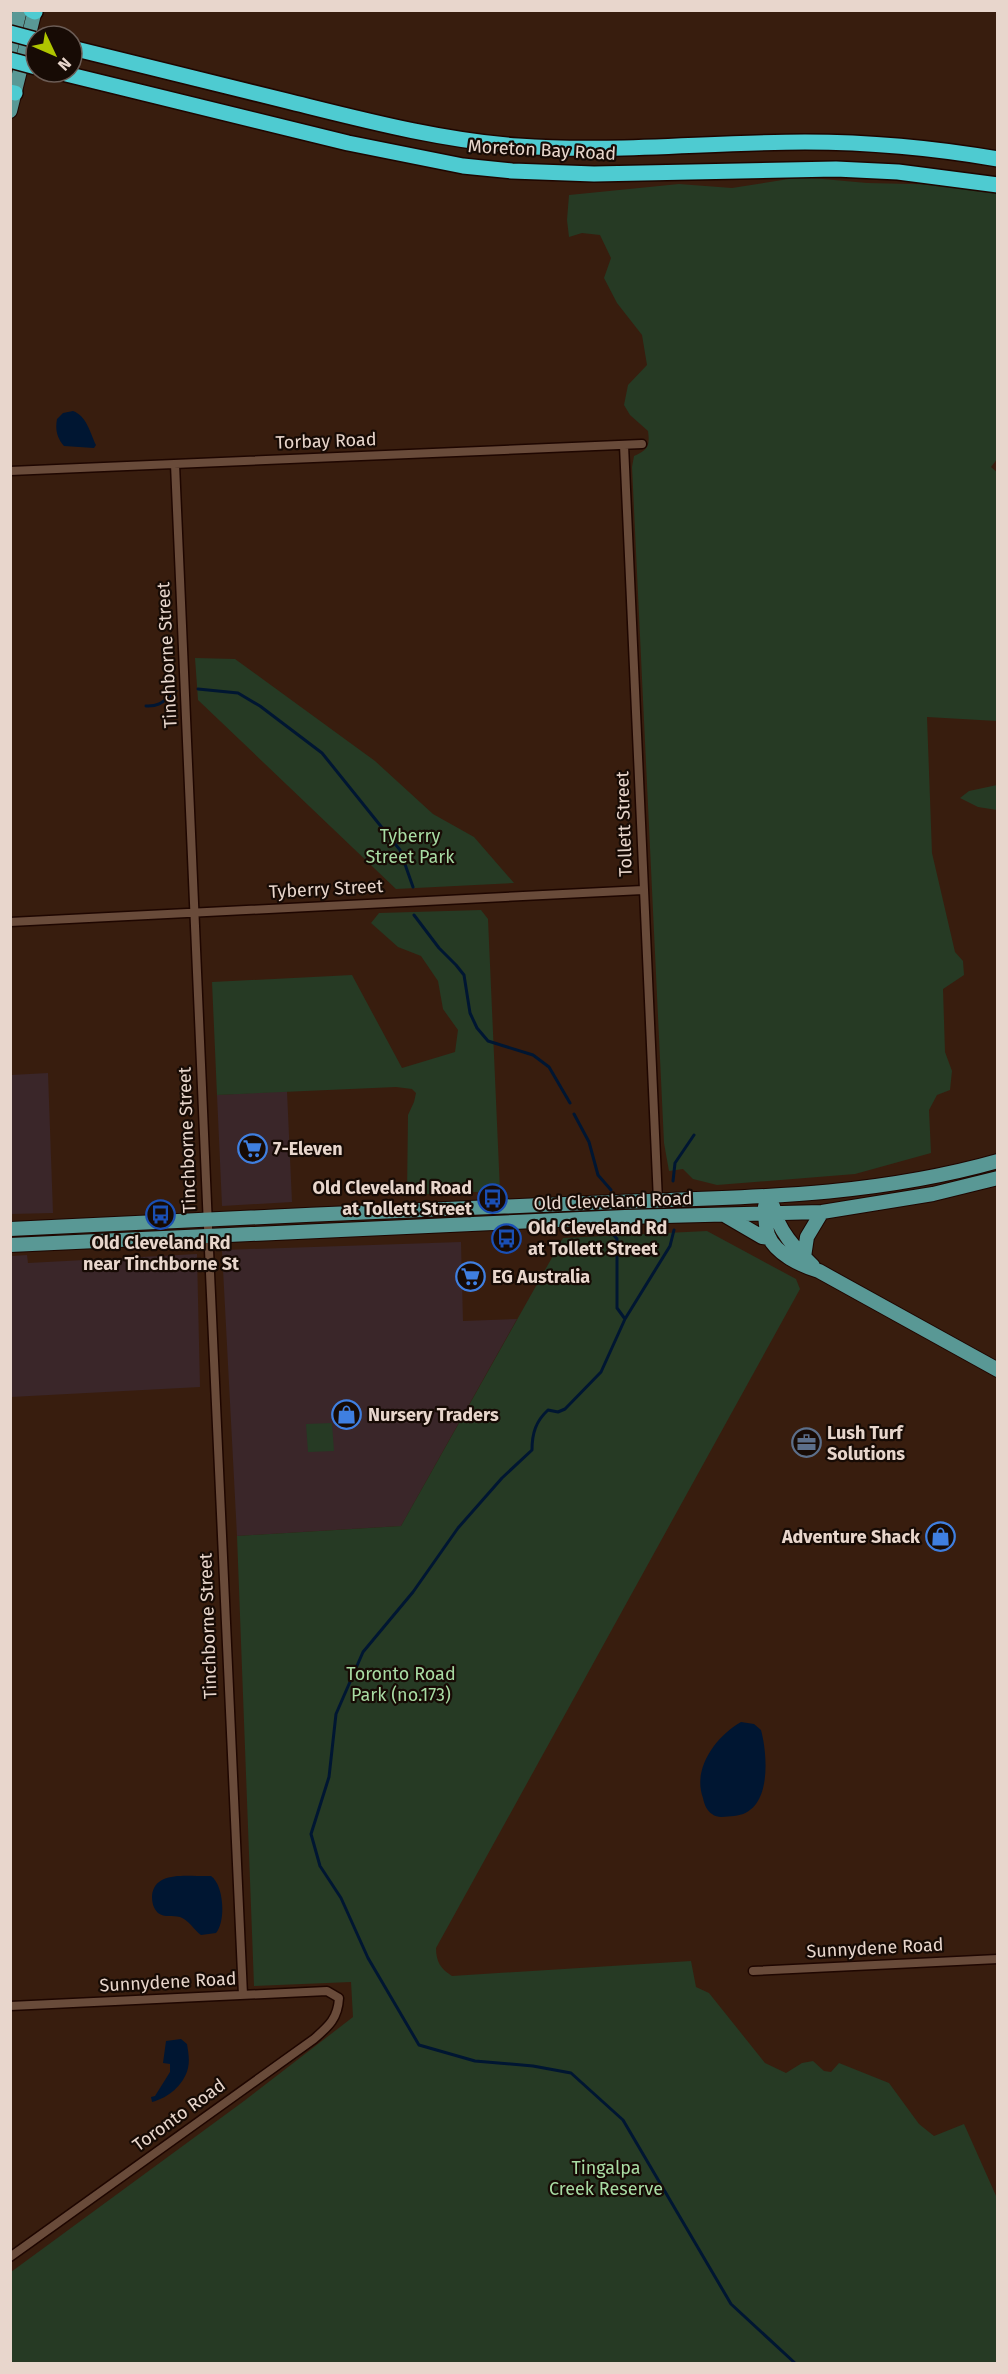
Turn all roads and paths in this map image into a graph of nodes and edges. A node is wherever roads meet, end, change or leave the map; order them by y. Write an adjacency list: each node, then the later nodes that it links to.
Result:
1 (30, 11): 2 (main road); 5 (main road)
2 (10, 51)
3 (84, 51): 7 (highway, Moreton Bay Road)
4 (84, 78): 8 (highway, Moreton Bay Road)
5 (13, 93): 6 (main road)
6 (10, 111)
7 (998, 159)
8 (998, 185)
9 (642, 444): 10 (street, Torbay Road)
10 (624, 445): 11 (street, Torbay Road); 13 (street, Tollett Street)
11 (175, 464): 12 (street, Torbay Road); 14 (street, Tinchborne Street)
12 (10, 471)
13 (643, 890): 14 (street, Tyberry Street); 19 (street, Tollett Street)
14 (195, 912): 15 (street, Tyberry Street); 23 (street, Tinchborne Street)
15 (10, 922)
16 (998, 1161): 18 (main road, Old Cleveland Road)
17 (998, 1178): 20 (main road, Old Cleveland Road)
18 (767, 1197): 19 (main road, Old Cleveland Road); 21 (main road)
19 (658, 1201): 23 (main road, Old Cleveland Road)
20 (822, 1212): 21 (main road, Old Cleveland Road); 28 (main road)
21 (770, 1214): 22 (main road, Old Cleveland Road); 26 (main road); 28 (main road)
22 (726, 1216): 25 (main road, Old Cleveland Road); 26 (main road)
23 (206, 1220): 24 (main road, Old Cleveland Road); 25 (street, Tinchborne Street)
24 (10, 1229)
25 (207, 1235): 27 (main road, Old Cleveland Road); 34 (street, Tinchborne Street)
26 (769, 1238): 29 (main road)
27 (10, 1245)
28 (804, 1257): 29 (main road)
29 (819, 1271): 30 (main road)
30 (998, 1370)
31 (998, 1959): 32 (street, Sunnydene Road)
32 (753, 1971)
33 (327, 1991): 34 (street, Sunnydene Road); 36 (street, Toronto Road)
34 (243, 1995): 35 (street, Sunnydene Road)
35 (10, 2006)
36 (10, 2257)

